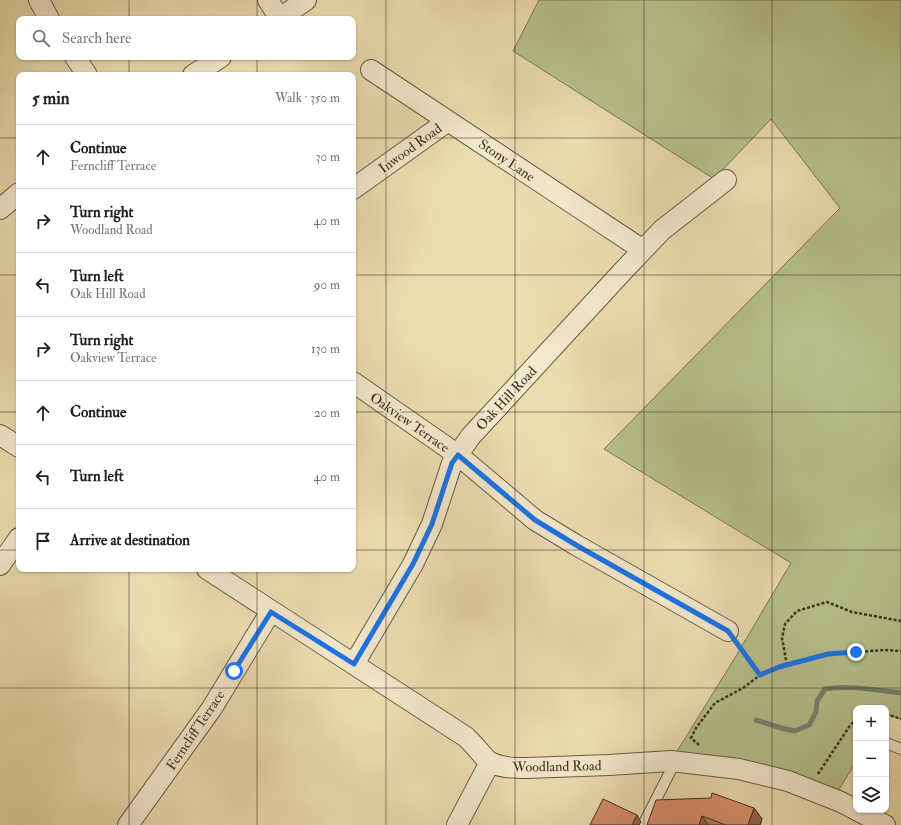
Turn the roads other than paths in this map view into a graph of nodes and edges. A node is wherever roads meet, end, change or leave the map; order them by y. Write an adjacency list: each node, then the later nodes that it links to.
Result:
1 (39, 0): 4 (street)
2 (268, 0): 5 (street)
3 (306, 0): 6 (street)
4 (47, 16)
5 (277, 16)
6 (283, 16)
7 (77, 60): 10 (street)
8 (216, 60): 11 (street)
9 (371, 70): 12 (street, Stony Lane)
10 (85, 72)
11 (198, 72)
12 (448, 121): 14 (street, Inwood Road); 17 (street, Stony Lane)
13 (726, 180): 17 (street, Oak Hill Road)
14 (356, 187)
15 (16, 196): 16 (street)
16 (0, 209)
17 (643, 250): 21 (street, Oak Hill Road)
18 (356, 384): 21 (street, Oakview Terrace)
19 (0, 435): 20 (street)
20 (16, 445)
21 (458, 455): 26 (street, Oakview Terrace); 27 (street, Oak Hill Road)
22 (16, 542): 23 (street)
23 (0, 565)
24 (211, 572): 25 (street)
25 (271, 612): 27 (street); 32 (street, Ferncliff Terrace)
26 (728, 631)
27 (354, 664): 30 (street)
28 (889, 744): 29 (lane)
29 (901, 749)
30 (490, 762): 31 (street, Woodland Road); 33 (street)
31 (675, 762): 34 (lane); 35 (street, Woodland Road)
32 (128, 825)
33 (457, 825)
34 (643, 825)
35 (885, 825)

